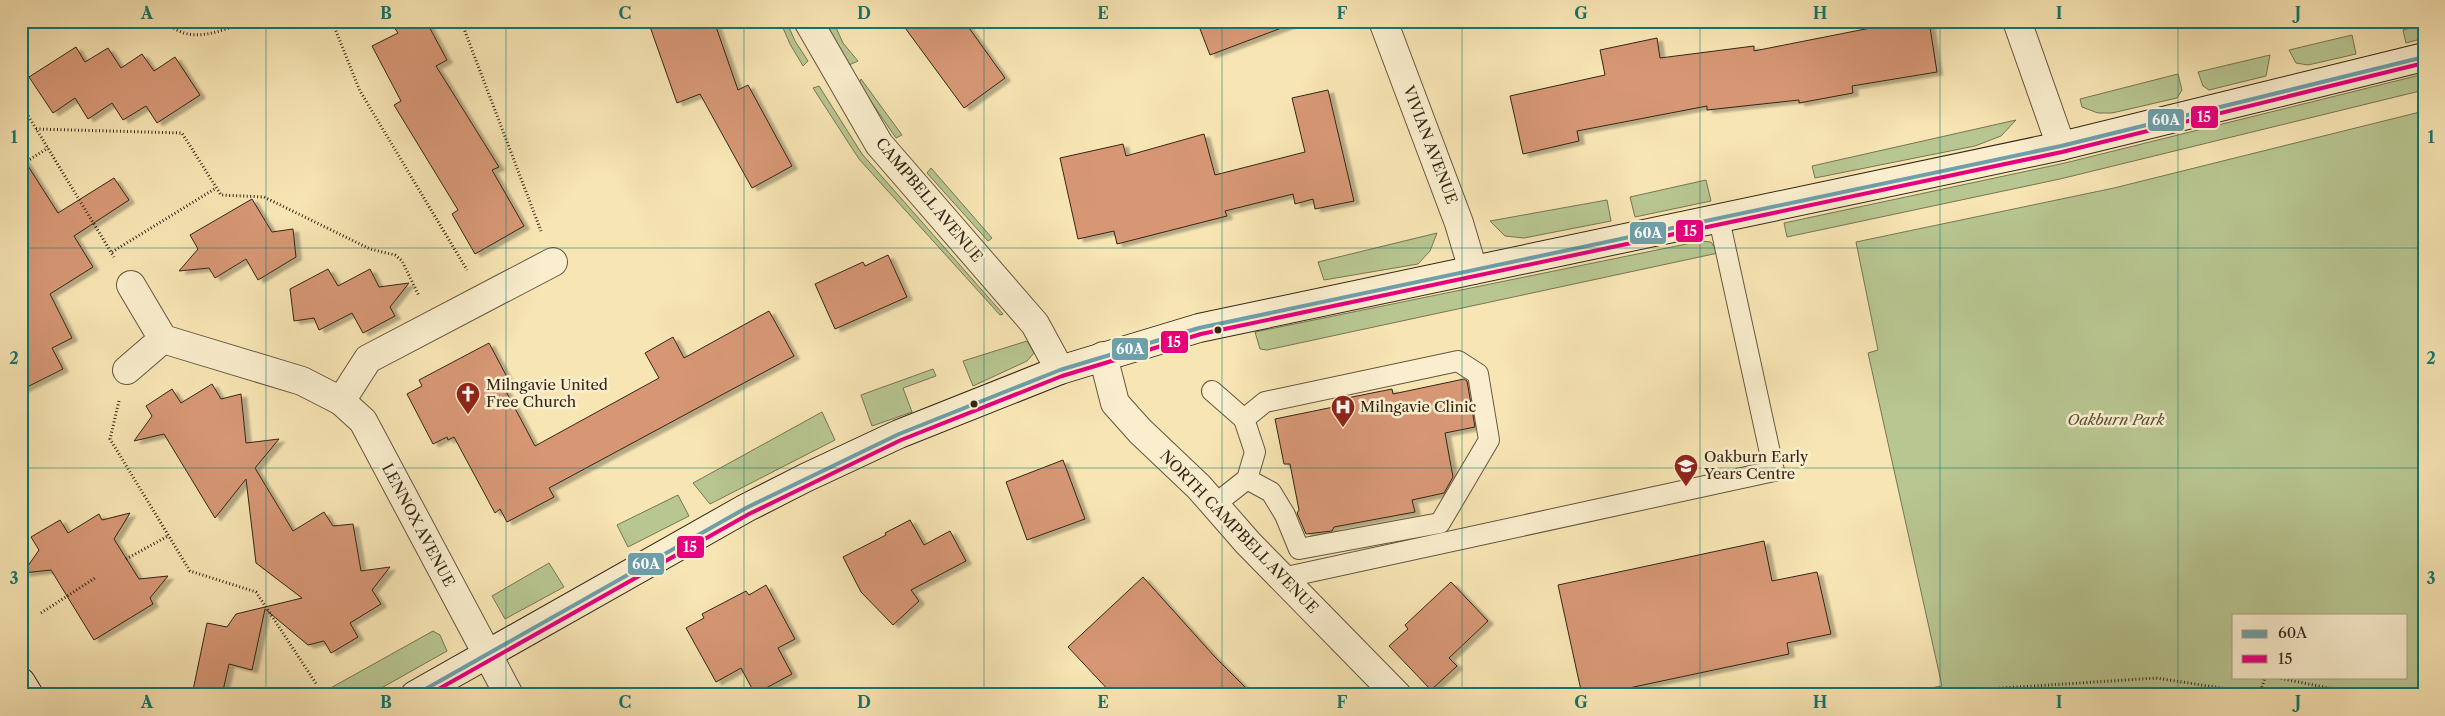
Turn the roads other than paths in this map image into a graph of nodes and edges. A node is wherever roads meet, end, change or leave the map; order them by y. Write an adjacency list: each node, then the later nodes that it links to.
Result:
1 (808, 21): 13 (street, CAMPBELL AVENUE)
2 (1383, 21): 8 (street, VIVIAN AVENUE)
3 (2017, 21): 5 (street)
4 (2424, 57): 5 (street)
5 (2061, 146): 6 (street)
6 (1719, 219): 8 (street); 19 (lane)
7 (553, 262): 15 (street)
8 (1473, 270): 11 (street)
9 (131, 285): 10 (street)
10 (163, 340): 12 (street); 15 (street, LENNOX AVENUE)
11 (1103, 356): 13 (street); 18 (street, NORTH CAMPBELL AVENUE)
12 (127, 370)
13 (1060, 370): 20 (street)
14 (1212, 391): 16 (lane)
15 (341, 400): 20 (street, LENNOX AVENUE)
16 (1244, 419): 17 (lane); 17 (lane)
17 (1247, 479): 18 (lane)
18 (1214, 505): 19 (street, NORTH CAMPBELL AVENUE)
19 (1282, 578): 25 (street, NORTH CAMPBELL AVENUE)
20 (487, 654): 23 (street); 24 (street, LENNOX AVENUE)
21 (21, 682): 22 (street)
22 (29, 695)
23 (415, 695)
24 (509, 695)
25 (1397, 695)

